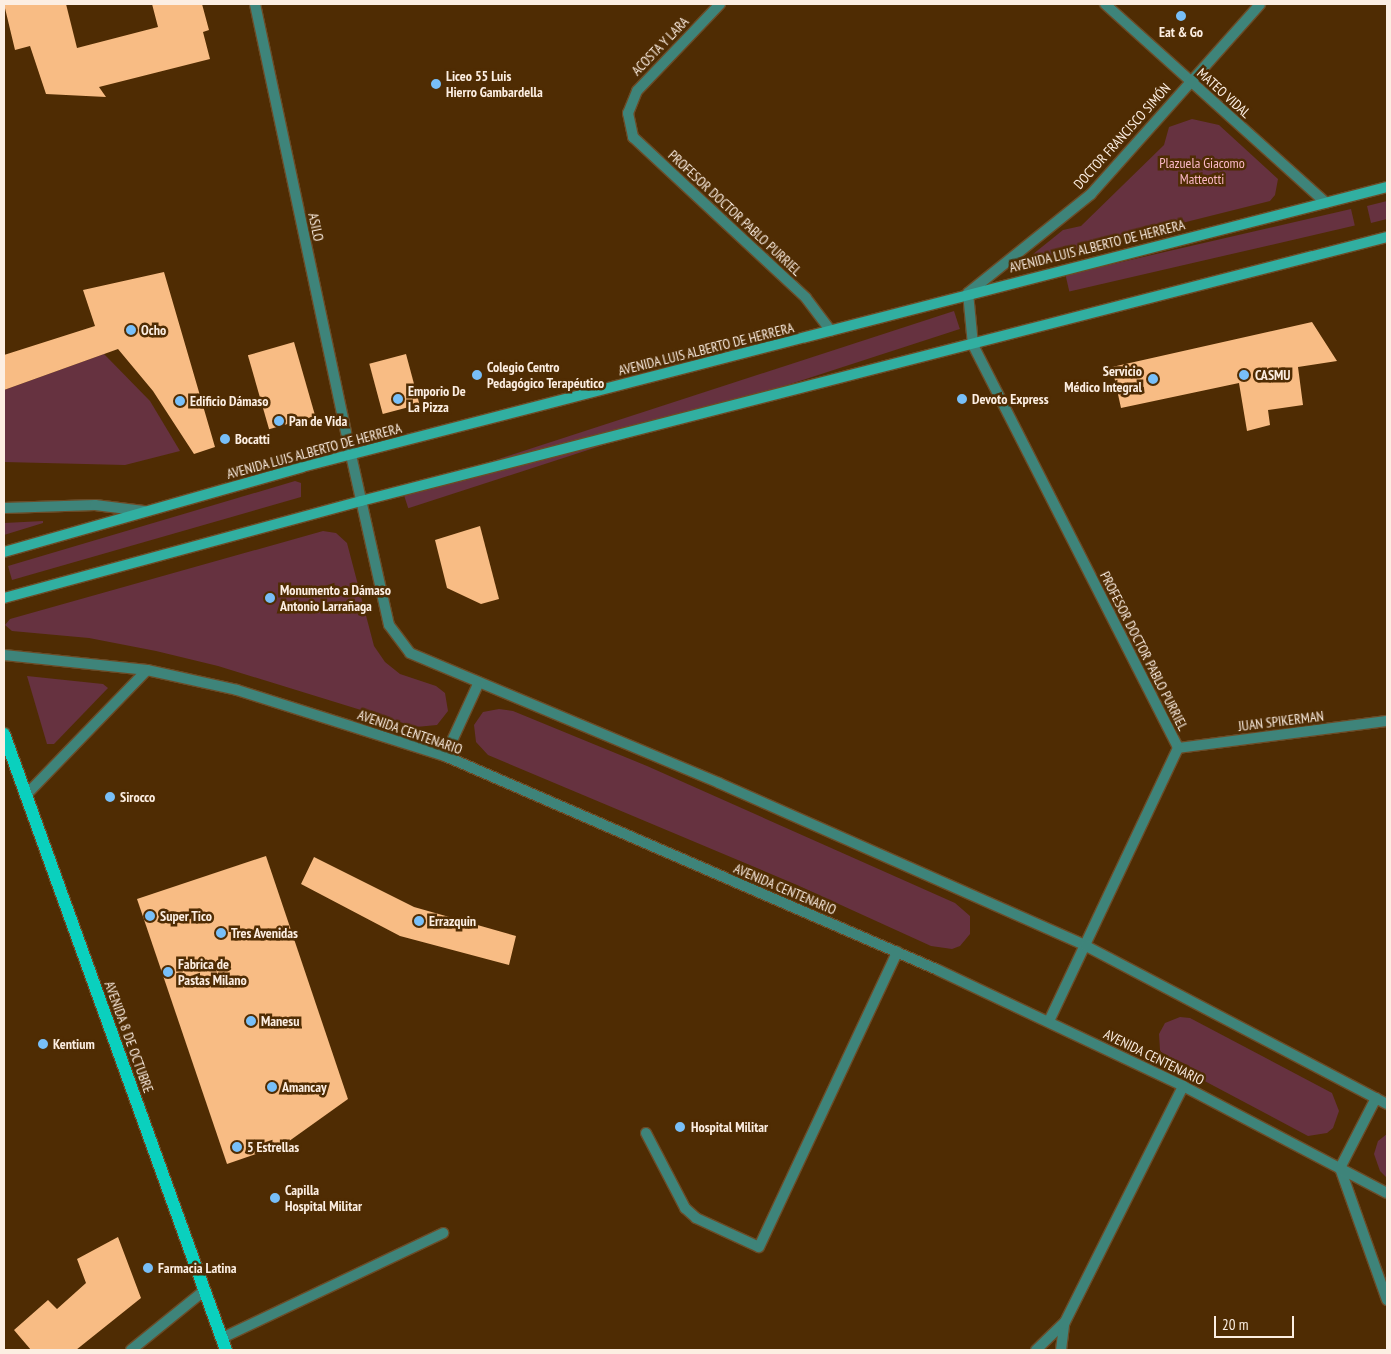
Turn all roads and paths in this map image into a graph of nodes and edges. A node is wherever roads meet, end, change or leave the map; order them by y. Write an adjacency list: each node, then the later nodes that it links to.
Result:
1 (255, 4): 13 (street, ASILO)
2 (720, 4): 6 (street, ACOSTA Y LARA)
3 (1105, 4): 5 (street, MATEO VIDAL)
4 (1260, 4): 5 (street, DOCTOR FRANCISCO SIMÓN)
5 (1190, 81): 8 (street, MATEO VIDAL); 10 (street, DOCTOR FRANCISCO SIMÓN)
6 (628, 113): 11 (street, PROFESOR DOCTOR PABLO PURRIEL)
7 (1387, 187): 8 (main road, AVENIDA LUIS ALBERTO DE HERRERA)
8 (1326, 203): 10 (main road, AVENIDA LUIS ALBERTO DE HERRERA)
9 (1387, 237): 12 (main road)
10 (968, 292): 11 (main road, AVENIDA LUIS ALBERTO DE HERRERA); 12 (street, PROFESOR DOCTOR PABLO PURRIEL)
11 (831, 331): 13 (main road, AVENIDA LUIS ALBERTO DE HERRERA)
12 (973, 345): 14 (main road); 24 (street, PROFESOR DOCTOR PABLO PURRIEL)
13 (351, 455): 14 (street); 16 (main road, AVENIDA LUIS ALBERTO DE HERRERA)
14 (361, 501): 18 (main road); 21 (street)
15 (4, 508): 16 (street)
16 (144, 511): 17 (main road, AVENIDA LUIS ALBERTO DE HERRERA)
17 (4, 552)
18 (4, 598)
19 (4, 655): 20 (street, AVENIDA CENTENARIO)
20 (147, 670): 25 (street, AVENIDA CENTENARIO); 26 (street)
21 (479, 682): 25 (street); 27 (street)
22 (1387, 721): 24 (street, JUAN SPIKERMAN)
23 (4, 734): 26 (main road, AVENIDA 8 DE OCTUBRE)
24 (1178, 748): 27 (street, PROFESOR DOCTOR PABLO PURRIEL)
25 (445, 756): 28 (street, AVENIDA CENTENARIO)
26 (25, 796): 37 (main road, AVENIDA 8 DE OCTUBRE)
27 (1086, 946): 29 (street, PROFESOR DOCTOR PABLO PURRIEL); 31 (street)
28 (897, 952): 29 (street, AVENIDA CENTENARIO); 33 (street)
29 (1049, 1021): 30 (street, AVENIDA CENTENARIO)
30 (1183, 1086): 34 (street, AVENIDA CENTENARIO); 39 (street)
31 (1376, 1098): 32 (street); 34 (street)
32 (1387, 1104)
33 (646, 1134)
34 (1340, 1168): 35 (street, AVENIDA CENTENARIO); 38 (street)
35 (1387, 1193)
36 (443, 1233): 40 (street)
37 (205, 1290): 40 (main road, AVENIDA 8 DE OCTUBRE); 41 (street)
38 (1387, 1300)
39 (1066, 1321): 42 (street); 43 (street)
40 (224, 1344)
41 (132, 1350)
42 (1036, 1350)
43 (1061, 1350)

